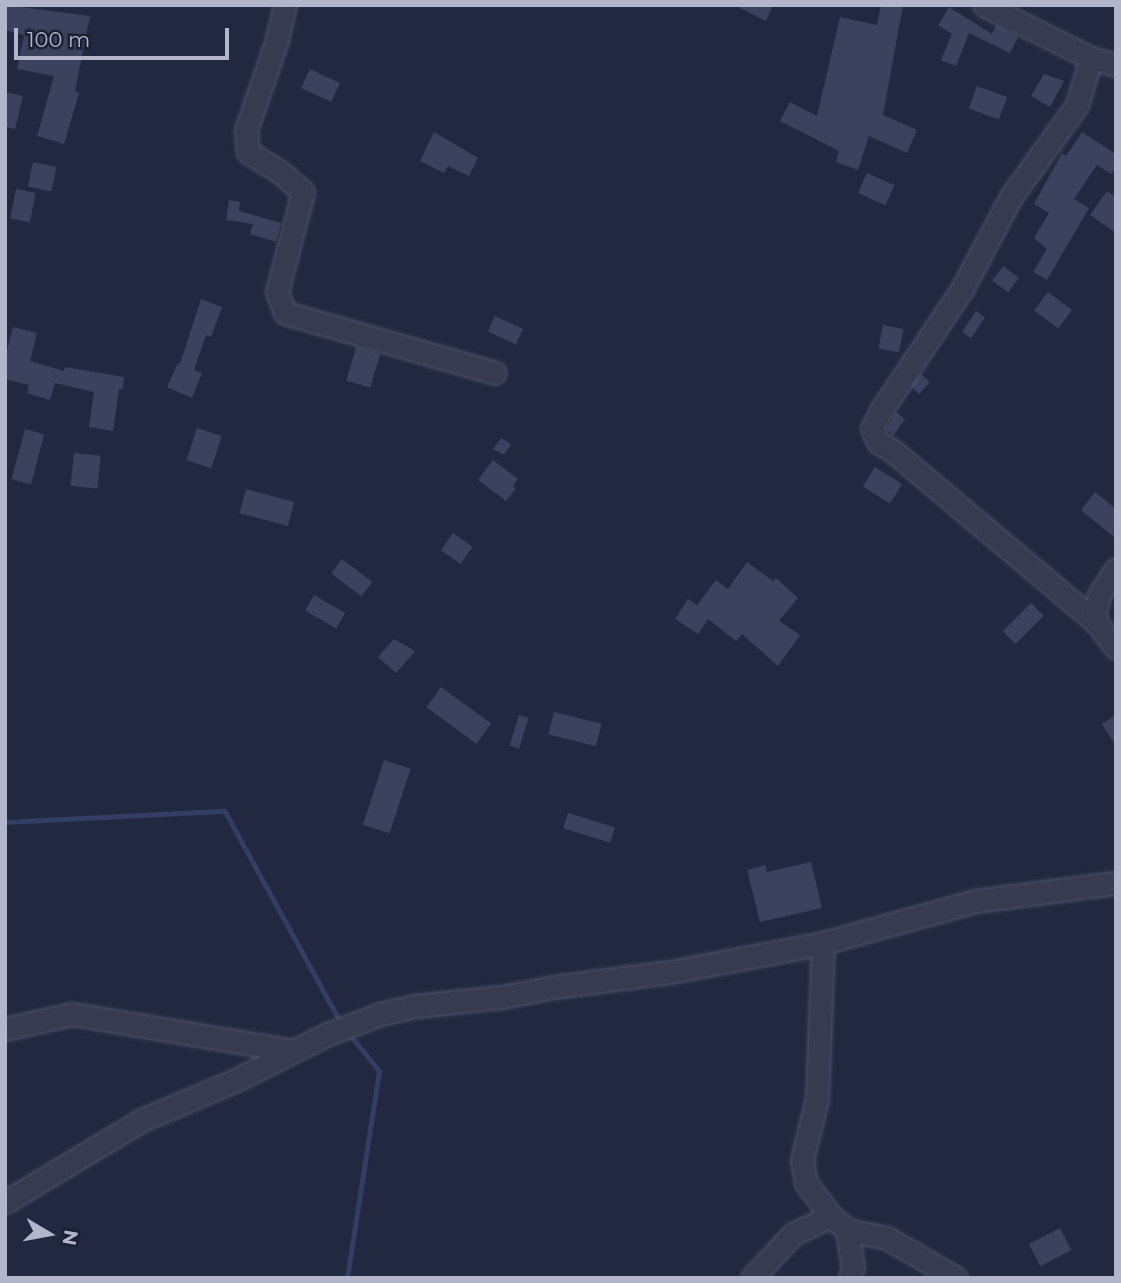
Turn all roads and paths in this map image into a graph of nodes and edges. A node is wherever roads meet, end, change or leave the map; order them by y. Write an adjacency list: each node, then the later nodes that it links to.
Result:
1 (285, 5): 5 (street)
2 (984, 5): 3 (street)
3 (1091, 58): 4 (street); 7 (street)
4 (1116, 65)
5 (495, 373)
6 (1116, 569): 7 (street)
7 (1096, 622): 8 (street)
8 (1116, 648)
9 (1116, 883): 10 (street)
10 (823, 943): 12 (street); 14 (street)
11 (5, 1030): 12 (street)
12 (293, 1051): 13 (street)
13 (5, 1202)
14 (831, 1216): 15 (street); 16 (street)
15 (847, 1230): 17 (street); 18 (street)
16 (752, 1278)
17 (850, 1278)
18 (956, 1278)

